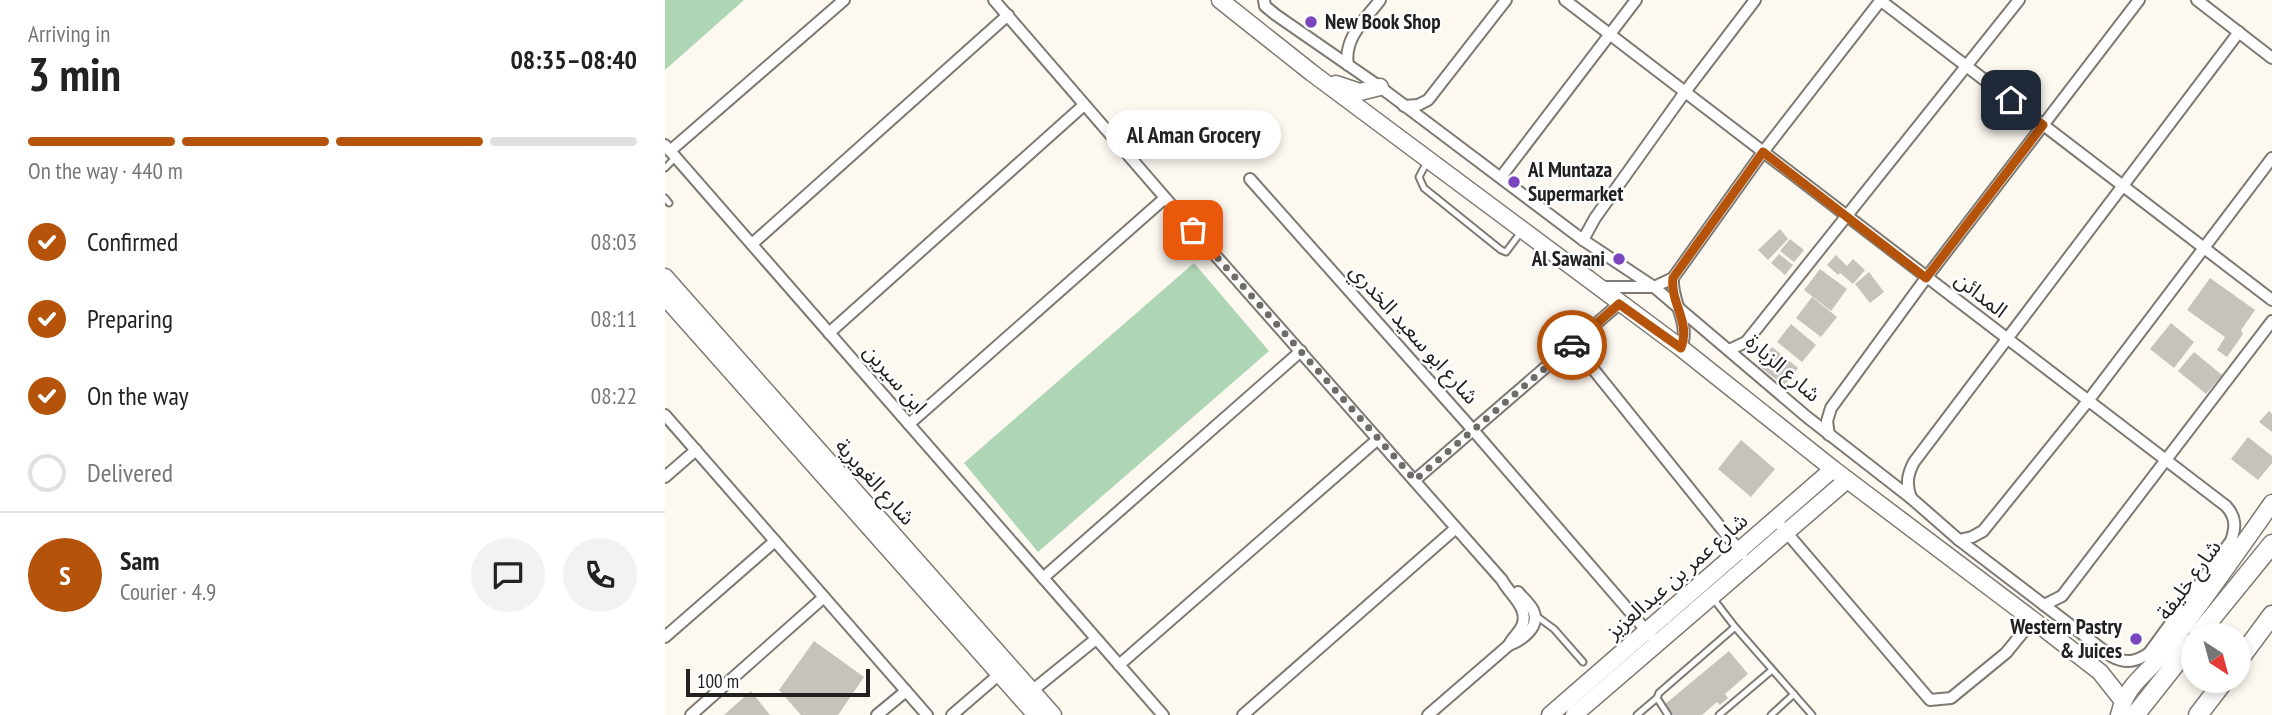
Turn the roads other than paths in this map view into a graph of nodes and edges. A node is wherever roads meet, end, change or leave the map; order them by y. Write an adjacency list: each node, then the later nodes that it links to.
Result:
1 (844, 0): 28 (street)
2 (995, 0): 14 (street)
3 (1220, 0): 22 (street)
4 (1264, 0): 18 (street, شارع الزبارة)
5 (1380, 0): 17 (street)
6 (1506, 0): 26 (street)
7 (1565, 0): 16 (street, المدائن)
8 (1636, 0): 16 (street)
9 (1755, 0): 24 (street)
10 (1881, 0): 21 (street); 29 (street)
11 (2018, 0): 21 (street)
12 (2139, 0): 27 (street)
13 (2197, 0): 15 (street)
14 (1008, 15): 25 (street); 40 (street)
15 (2239, 32): 19 (street); 35 (street)
16 (1610, 35): 24 (street, المدائن); 33 (street)
17 (1351, 38): 18 (street); 20 (street)
18 (1326, 49): 20 (street, شارع الزبارة)
19 (2272, 58)
20 (1348, 65): 23 (street, شارع الزبارة)
21 (1966, 66): 27 (street); 37 (street)
22 (1312, 73): 23 (street); 31 (street)
23 (1380, 87): 26 (street, شارع الزبارة)
24 (1685, 92): 29 (street, المدائن); 39 (street)
25 (1084, 105): 36 (street); 52 (street)
26 (1405, 106): 33 (street, شارع الزبارة)
27 (2043, 125): 35 (street); 44 (street)
28 (670, 151): 32 (lane); 40 (street, ابن سيرين)
29 (1763, 152): 37 (street, المدائن); 43 (street)
30 (2272, 158): 41 (street)
31 (1428, 160): 38 (street); 38 (lane)
32 (665, 168)
33 (1501, 177): 39 (street, شارع الزبارة)
34 (1250, 179): 63 (street, شارع ابو سعيد الخدري)
35 (2122, 185): 41 (street); 53 (street)
36 (1165, 198): 57 (street); 62 (street)
37 (1846, 216): 44 (street, المدائن); 56 (street)
38 (1523, 230): 45 (street)
39 (1583, 240): 46 (street, شارع الزبارة)
40 (752, 244): 52 (street, ابن سيرين)
41 (2204, 247): 48 (street); 58 (street)
42 (665, 277): 68 (street, شارع الغويرية)
43 (1673, 278): 46 (street); 50 (street)
44 (1926, 278): 53 (street, المدائن); 59 (street)
45 (1597, 287): 46 (street); 49 (street)
46 (1654, 287): 50 (street, شارع الزبارة)
47 (665, 297): 68 (street, شارع الغويرية)
48 (2272, 300)
49 (1619, 304): 54 (street); 55 (street)
50 (1678, 306): 55 (street); 56 (street, شارع الزبارة)
51 (2272, 321): 67 (street)
52 (829, 333): 62 (street, ابن سيرين)
53 (2006, 339): 58 (street, المدائن); 73 (street)
54 (1573, 344): 63 (street); 84 (street)
55 (1681, 348): 69 (street)
56 (1729, 350): 61 (street, شارع الزبارة)
57 (1301, 351): 65 (street); 88 (street)
58 (2088, 401): 67 (street, المدائن); 79 (street)
59 (1831, 408): 61 (street); 64 (street)
60 (665, 415): 66 (street)
61 (1807, 417): 64 (street, شارع الزبارة)
62 (909, 424): 88 (street, ابن سيرين)
63 (1473, 430): 71 (street); 100 (street, شارع ابو سعيد الخدري)
64 (1829, 435): 73 (street, شارع الزبارة)
65 (1378, 439): 71 (street); 106 (street)
66 (696, 450): 70 (street); 82 (street)
67 (2166, 462): 76 (street, المدائن); 93 (street)
68 (823, 465): 107 (street, شارع الغويرية)
69 (1833, 469): 72 (street); 75 (street, شارع عمر بن عبدالعزيز)
70 (665, 477)
71 (1415, 480): 77 (street)
72 (1847, 480): 80 (street, شارع عمر بن عبدالعزيز); 95 (street)
73 (1911, 498): 81 (street, شارع الزبارة)
74 (2272, 503): 110 (street, شارع خليفة)
75 (1775, 519): 80 (street); 84 (street, شارع عمر بن عبدالعزيز)
76 (2235, 522): 93 (street, شارع الزبارة)
77 (1457, 528): 89 (street); 124 (street)
78 (2272, 528): 87 (main road)
79 (1983, 531): 81 (street); 85 (street)
80 (1785, 533): 86 (street, شارع عمر بن عبدالعزيز); 95 (street)
81 (1959, 540): 85 (street, شارع الزبارة)
82 (775, 541): 91 (street); 99 (street)
83 (2272, 544): 87 (main road, شارع خليفة)
84 (1739, 550): 86 (street); 90 (street, شارع عمر بن عبدالعزيز)
85 (1984, 559): 93 (street, شارع الزبارة)
86 (1750, 564): 92 (street, شارع عمر بن عبدالعزيز)
87 (2250, 571): 97 (main road, شارع خليفة)
88 (1043, 578): 101 (street, ابن سيرين)
89 (1502, 580): 94 (street); 103 (street)
90 (1702, 583): 92 (lane); 100 (street, شارع عمر بن عبدالعزيز)
91 (824, 597): 111 (street); 117 (street)
92 (1712, 597): 98 (lane); 100 (street, شارع عمر بن عبدالعزيز)
93 (2044, 605)
94 (1535, 615): 103 (street); 105 (lane)
95 (2033, 620): 109 (street)
96 (2270, 620): 102 (main road)
97 (2208, 623)
98 (1735, 627): 108 (lane); 115 (lane)
99 (665, 637)
100 (1652, 637): 126 (street, شارع عمر بن عبدالعزيز); 127 (street, شارع عمر بن عبدالعزيز)
101 (1096, 639): 106 (street, ابن سيرين); 113 (street)
102 (2251, 644)
103 (1509, 645): 125 (street)
104 (2181, 657): 133 (main road, شارع خليفة)
105 (1583, 662)
106 (1119, 665): 123 (street, ابن سيرين)
107 (1004, 670): 113 (street, شارع الغويرية); 120 (street)
108 (1772, 670): 114 (lane); 130 (lane)
109 (2100, 672): 110 (street); 116 (street)
110 (2139, 676): 116 (street, شارع خليفة)
111 (906, 691): 118 (street); 119 (street)
112 (2215, 693): 134 (main road)
113 (1027, 694): 121 (street, شارع الغويرية); 122 (street, شارع الغويرية)
114 (1794, 694): 131 (lane); 132 (lane)
115 (1657, 698): 128 (lane); 129 (lane)
116 (2121, 708)
117 (691, 715)
118 (877, 715)
119 (927, 715)
120 (953, 715)
121 (1036, 715)
122 (1053, 715)
123 (1163, 715)
124 (1243, 715)
125 (1428, 715)
126 (1550, 715)
127 (1574, 715)
128 (1637, 715)
129 (1668, 715)
130 (1719, 715)
131 (1771, 715)
132 (1812, 715)
133 (2135, 715)
134 (2198, 715)

